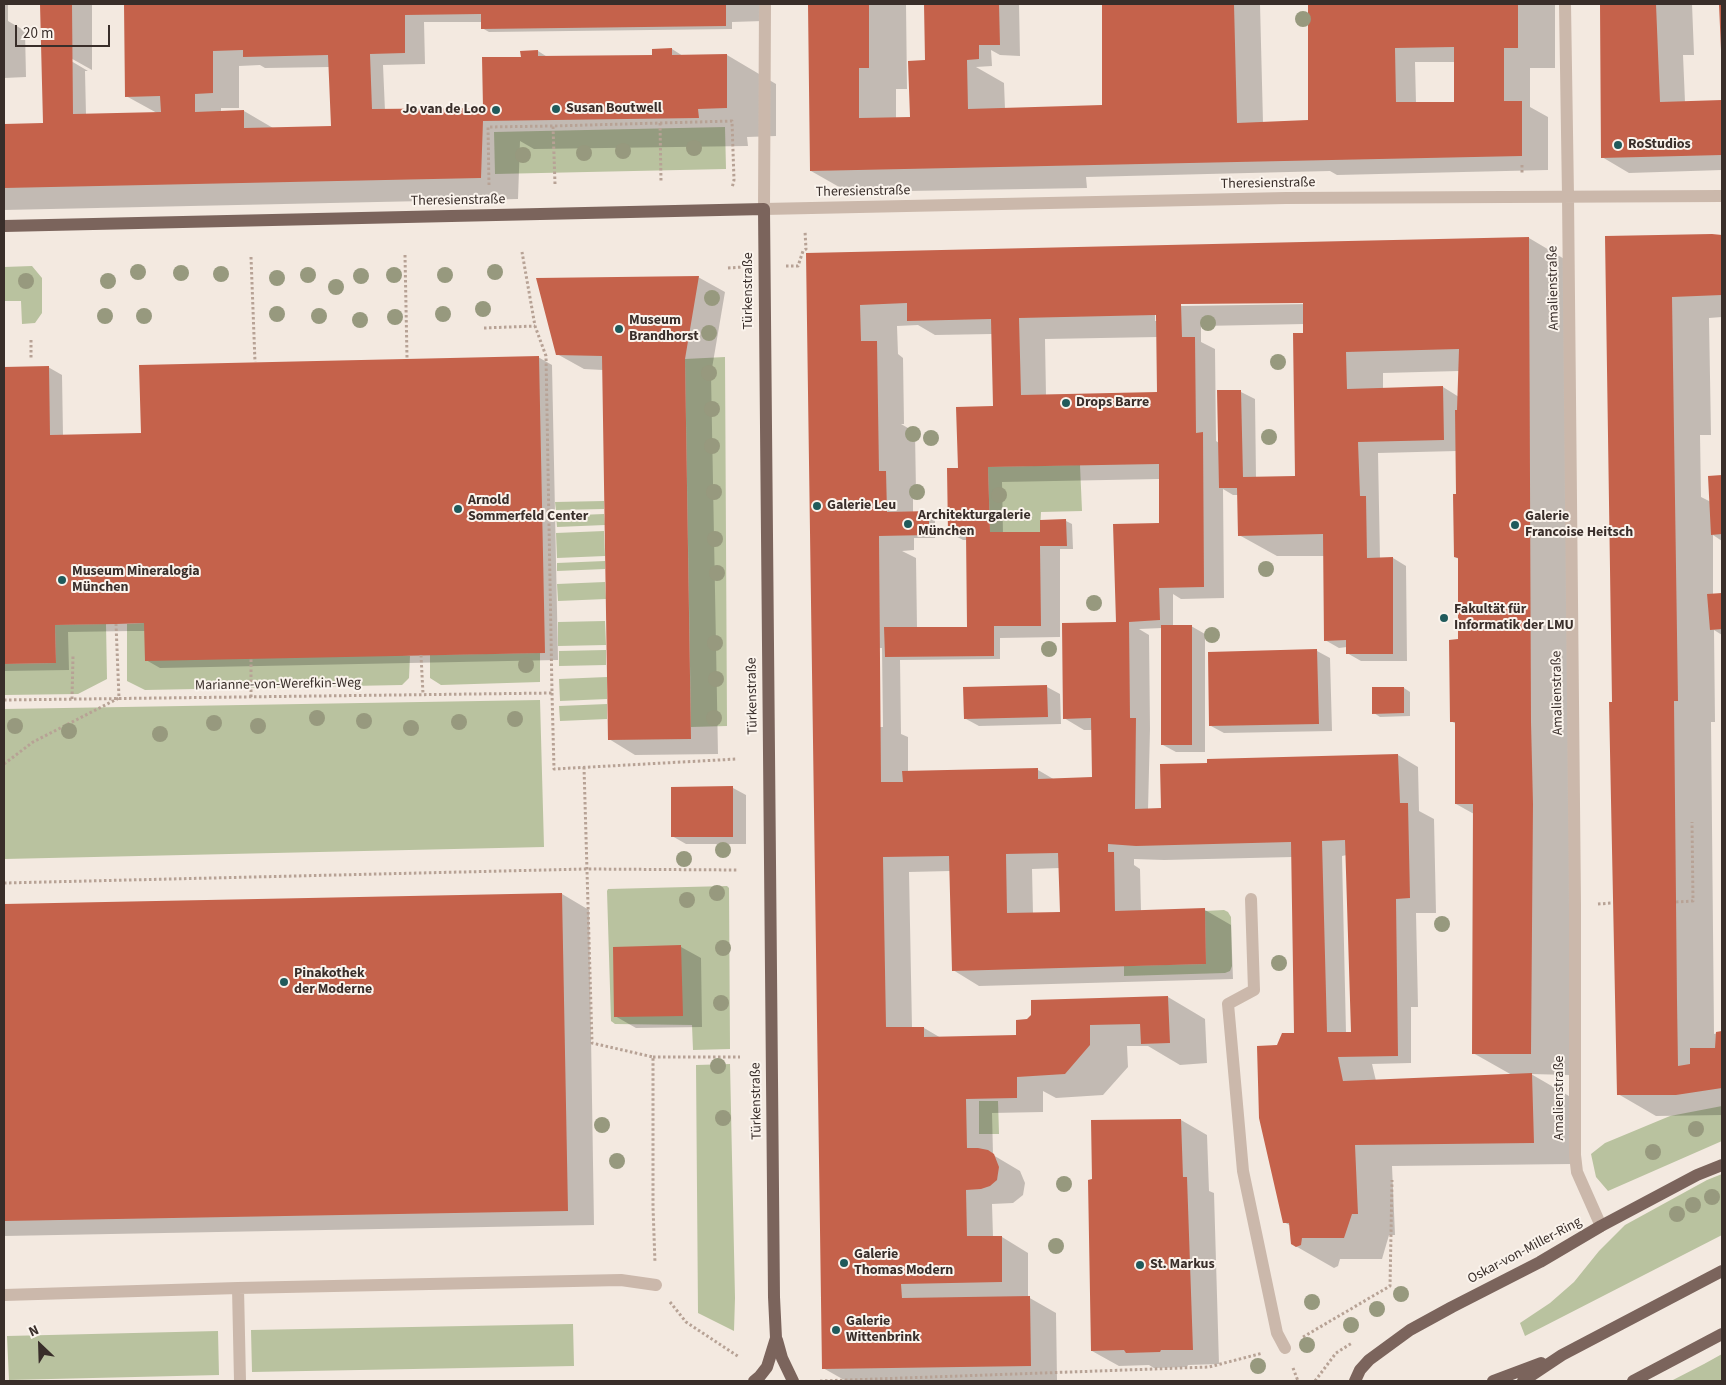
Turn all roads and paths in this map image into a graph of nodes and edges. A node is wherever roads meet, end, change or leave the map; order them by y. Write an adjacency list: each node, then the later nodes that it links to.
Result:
1 (765, 4): 13 (street, Türkenstraße)
2 (1564, 4): 11 (street, Amalienstraße)
3 (660, 123): 4 (path); 7 (path); 10 (path)
4 (553, 126): 8 (path); 9 (path)
5 (1522, 165): 6 (path)
6 (1522, 173)
7 (661, 181)
8 (555, 184)
9 (488, 186)
10 (731, 192)
11 (1568, 196): 12 (street, Theresienstraße); 13 (street, Theresienstraße); 49 (street, Amalienstraße)
12 (1722, 196)
13 (764, 209): 14 (main road, Theresienstraße); 56 (main road, Türkenstraße)
14 (4, 226)
15 (522, 252): 18 (path)
16 (405, 255): 21 (path)
17 (251, 257): 23 (path)
18 (535, 326): 19 (path); 28 (path)
19 (484, 328)
20 (31, 340): 22 (path)
21 (408, 358)
22 (31, 359)
23 (255, 362)
24 (116, 624): 31 (path)
25 (421, 655): 29 (path)
26 (73, 656): 32 (path)
27 (251, 659): 30 (path)
28 (552, 693): 29 (path, Marianne-von-Werefkin-Weg); 36 (path)
29 (423, 694): 30 (path, Marianne-von-Werefkin-Weg)
30 (251, 697): 31 (path, Marianne-von-Werefkin-Weg)
31 (119, 698): 32 (path, Marianne-von-Werefkin-Weg); 35 (path)
32 (72, 699): 33 (path, Marianne-von-Werefkin-Weg)
33 (4, 700)
34 (737, 759): 36 (path)
35 (4, 764)
36 (584, 767): 38 (path)
37 (1692, 822): 42 (path)
38 (586, 869): 39 (path); 40 (path); 45 (path)
39 (738, 870)
40 (4, 883)
41 (1251, 899): 57 (street)
42 (1676, 902)
43 (1612, 903): 44 (path)
44 (1598, 904)
45 (653, 1057): 46 (path); 51 (path)
46 (740, 1057)
47 (1722, 1165): 49 (main road, Oskar-von-Miller-Ring)
48 (1392, 1180): 57 (path)
49 (1601, 1226): 64 (main road, Oskar-von-Miller-Ring)
50 (1722, 1271): 58 (main road)
51 (656, 1285): 52 (street)
52 (238, 1288): 53 (street); 60 (street)
53 (4, 1296)
54 (686, 1322): 59 (path)
55 (1722, 1334): 67 (main road)
56 (776, 1338): 61 (main road, Türkenstraße); 62 (main road)
57 (1285, 1348): 63 (path)
58 (1562, 1355): 65 (main road); 66 (main road)
59 (739, 1356)
60 (240, 1381)
61 (754, 1381)
62 (793, 1381)
63 (820, 1381)
64 (1355, 1381)
65 (1493, 1381)
66 (1522, 1381)
67 (1633, 1381)

